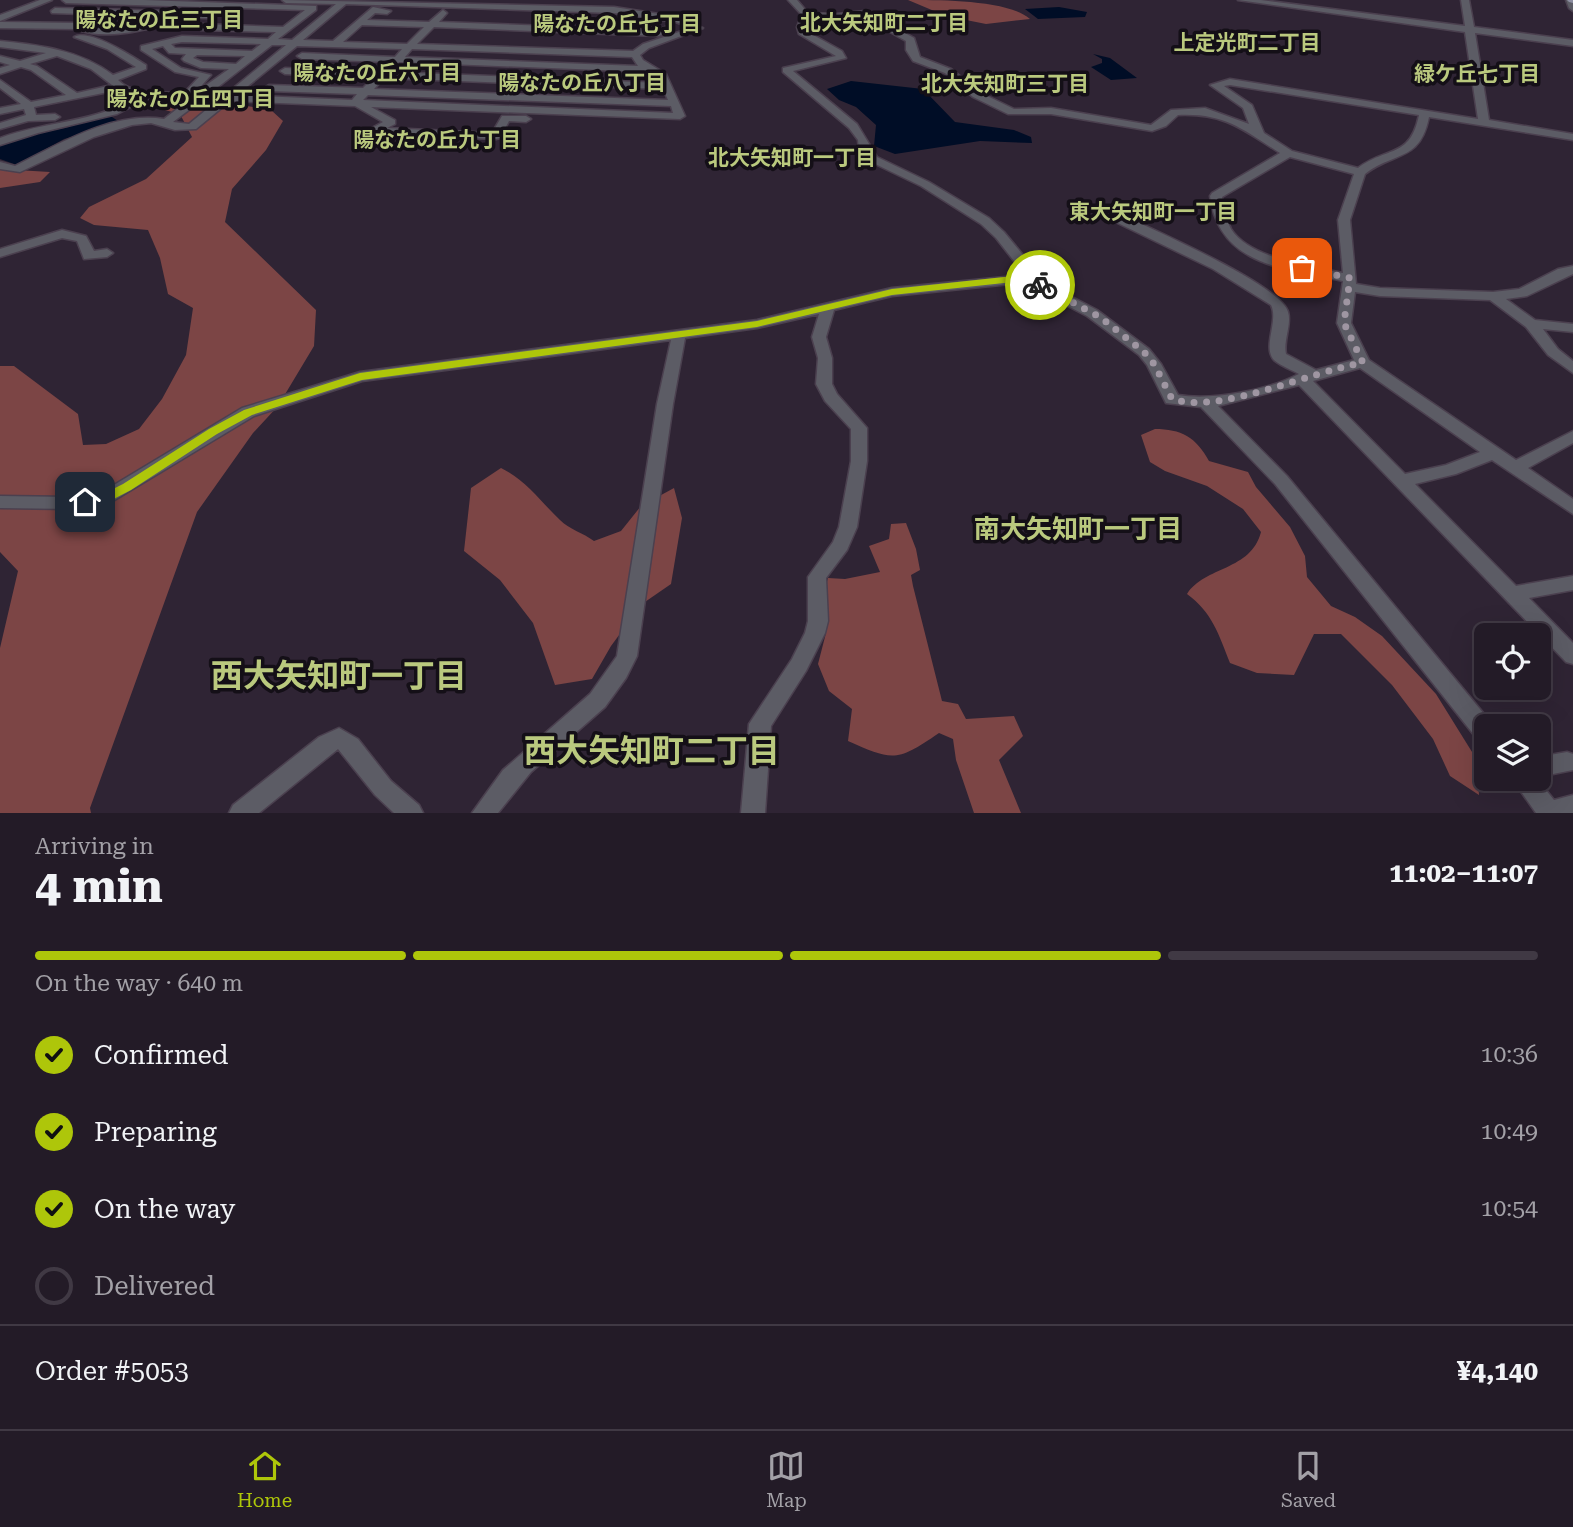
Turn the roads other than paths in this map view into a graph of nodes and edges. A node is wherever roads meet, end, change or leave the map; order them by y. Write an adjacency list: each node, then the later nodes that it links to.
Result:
1 (22, 0): 16 (street)
2 (48, 0): 27 (street)
3 (66, 0): 4 (street)
4 (75, 0): 11 (street); 17 (street)
5 (286, 0): 13 (street)
6 (545, 0): 18 (street)
7 (792, 0): 21 (street)
8 (1242, 0): 32 (street)
9 (1465, 0): 32 (street)
10 (1572, 0): 15 (street)
11 (180, 2): 13 (street); 20 (street)
12 (344, 2): 13 (street); 14 (street); 40 (street)
13 (316, 5): 23 (street)
14 (377, 7): 18 (street); 19 (street); 25 (street)
15 (1573, 8)
16 (0, 11)
17 (55, 11): 20 (street); 26 (street)
18 (528, 11): 19 (street); 22 (street); 29 (street)
19 (443, 13): 28 (street)
20 (160, 15): 24 (street); 26 (street)
21 (806, 15): 98 (street); 108 (street)
22 (608, 16): 30 (street); 34 (street); 35 (street)
23 (301, 18): 24 (street); 31 (street)
24 (206, 21): 31 (street); 33 (street); 37 (street)
25 (360, 22): 28 (street); 36 (street)
26 (34, 23): 27 (street)
27 (0, 24): 33 (street); 38 (street)
28 (431, 25): 29 (street); 43 (street)
29 (516, 28): 34 (street); 47 (street)
30 (668, 29): 34 (street); 35 (street)
31 (286, 30): 39 (street)
32 (1470, 30): 45 (street); 94 (street)
33 (112, 31): 38 (street)
34 (599, 31): 49 (street)
35 (681, 34): 48 (street)
36 (345, 35): 43 (street); 44 (street)
37 (182, 38): 39 (street); 41 (street)
38 (90, 40): 51 (street); 68 (street)
39 (272, 40): 40 (street); 52 (street)
40 (297, 41): 42 (street); 77 (street)
41 (164, 42): 50 (street); 80 (street)
42 (319, 42): 44 (street); 54 (street)
43 (415, 42): 44 (street); 47 (street); 56 (street)
44 (336, 43)
45 (1573, 43)
46 (0, 44): 51 (street)
47 (502, 45): 49 (street); 58 (street)
48 (646, 46): 49 (street); 53 (street)
49 (588, 48): 53 (street); 60 (street)
50 (195, 51): 52 (street); 59 (street)
51 (57, 52): 57 (street); 68 (street)
52 (256, 54): 59 (street)
53 (635, 54): 61 (street)
54 (302, 56): 56 (street); 63 (street)
55 (0, 59): 57 (street)
56 (396, 61): 58 (street); 64 (street)
57 (21, 64): 62 (street); 75 (street)
58 (487, 64): 60 (street); 65 (street)
59 (239, 67): 76 (street)
60 (575, 67): 61 (street); 67 (street)
61 (650, 69): 69 (street)
62 (0, 71)
63 (285, 71): 64 (street); 70 (street)
64 (382, 75): 65 (street); 71 (street)
65 (475, 79): 67 (street); 74 (street)
66 (0, 83): 85 (street)
67 (566, 83): 69 (street); 79 (street)
68 (115, 84): 72 (street); 73 (street)
69 (667, 86): 82 (street)
70 (266, 88): 71 (street); 78 (street)
71 (366, 91): 74 (street); 81 (street)
72 (96, 92): 75 (street); 91 (street)
73 (147, 94): 80 (street); 83 (street)
74 (462, 94): 79 (street); 86 (street)
75 (75, 96): 85 (street)
76 (201, 96): 77 (street); 80 (street)
77 (229, 97): 78 (street); 96 (street)
78 (254, 98): 81 (street)
79 (556, 99): 82 (street); 90 (street)
80 (188, 101): 83 (street); 96 (street)
81 (355, 102): 84 (street); 92 (street)
82 (675, 103): 90 (street)
83 (135, 104): 87 (street)
84 (407, 104): 86 (street); 92 (street)
85 (27, 106): 88 (street); 91 (street)
86 (453, 106): 90 (street)
87 (113, 110): 95 (street); 100 (street)
88 (0, 111)
89 (1424, 114): 94 (street); 98 (street); 103 (street)
90 (546, 115): 93 (street)
91 (32, 117): 97 (street)
92 (395, 118): 93 (street); 93 (street)
93 (506, 118)
94 (1481, 122): 99 (street)
95 (132, 123): 96 (street); 102 (street)
96 (166, 123)
97 (0, 126)
98 (1259, 133): 101 (street)
99 (1573, 137)
100 (0, 142)
101 (1288, 153): 103 (street); 109 (street)
102 (0, 165)
103 (1360, 173): 109 (street)
104 (1103, 211): 117 (street)
105 (0, 253): 106 (street)
106 (107, 253)
107 (1573, 270): 110 (street)
108 (1033, 278): 111 (street); 118 (street)
109 (1350, 283): 110 (street); 115 (street)
110 (1493, 296): 112 (street)
111 (827, 309): 114 (street); 137 (street)
112 (1531, 324): 113 (street); 116 (street)
113 (1573, 328)
114 (679, 334): 123 (street); 136 (street)
115 (1363, 363): 117 (street); 120 (street)
116 (1573, 368)
117 (1308, 377): 118 (street); 122 (street)
118 (1204, 401): 128 (street)
119 (1573, 436): 121 (street)
120 (1493, 453): 121 (street); 122 (street)
121 (1515, 468): 124 (street)
122 (1402, 481): 126 (street)
123 (0, 502)
124 (1573, 508)
125 (1572, 583): 126 (street)
126 (1513, 594): 127 (street)
127 (1573, 656)
128 (1474, 718)
129 (1567, 762): 130 (street)
130 (1551, 765)
131 (1533, 791): 133 (street)
132 (1573, 806): 133 (street)
133 (1550, 812)
134 (241, 813): 135 (street)
135 (411, 813)
136 (484, 813)
137 (753, 813)

